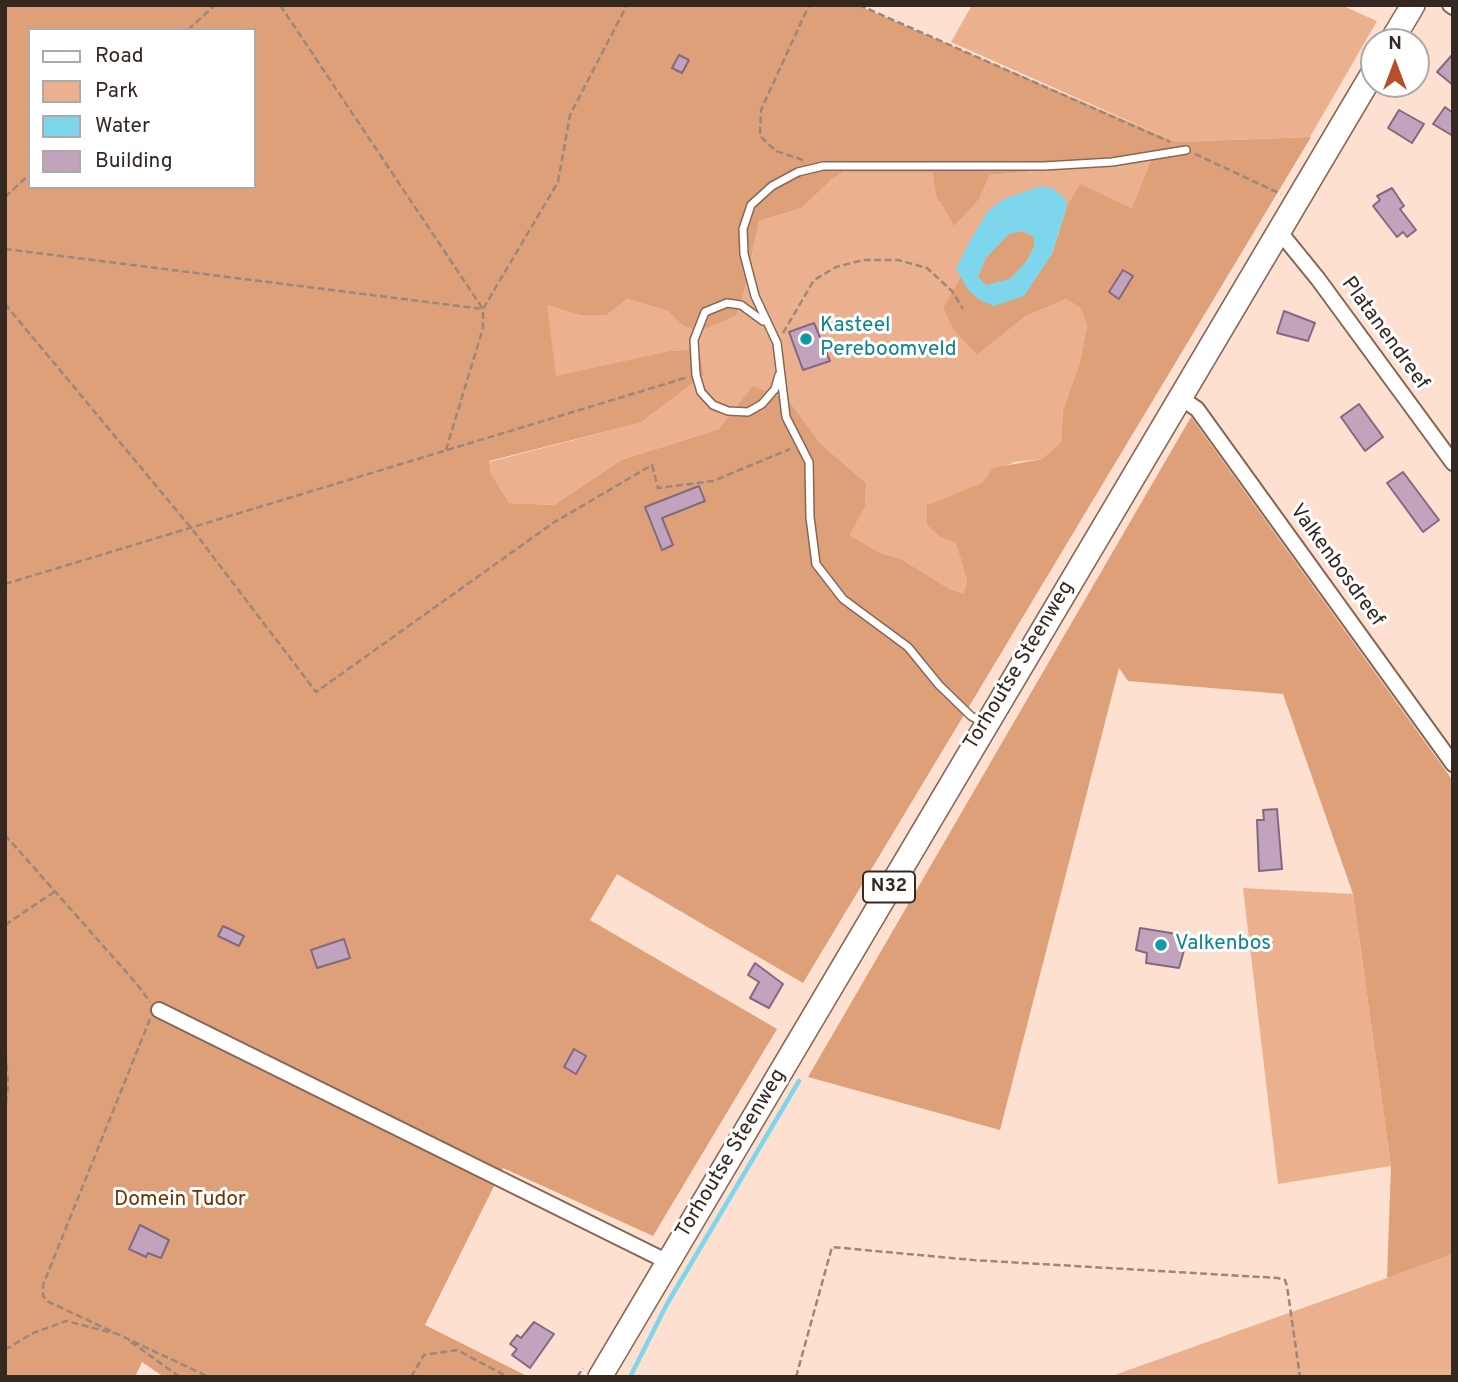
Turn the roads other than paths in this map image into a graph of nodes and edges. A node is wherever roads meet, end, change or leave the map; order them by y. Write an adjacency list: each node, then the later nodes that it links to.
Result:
1 (1413, 5): 2 (main road)
2 (1399, 28)
3 (1360, 95): 5 (main road, Torhoutse Steenweg / N32)
4 (1186, 150): 6 (lane)
5 (1279, 231): 8 (main road, Torhoutse Steenweg / N32); 9 (street, Platanendreef)
6 (766, 324): 7 (lane); 7 (lane)
7 (781, 368): 10 (lane)
8 (1181, 398): 10 (main road, Torhoutse Steenweg / N32); 11 (street, Valkenbosdreef)
9 (1453, 463)
10 (985, 724): 13 (main road, Torhoutse Steenweg / N32)
11 (1453, 764)
12 (159, 1010): 13 (street, Torhoutse Steenweg)
13 (668, 1262): 14 (main road, Torhoutse Steenweg / N32)
14 (600, 1377)

